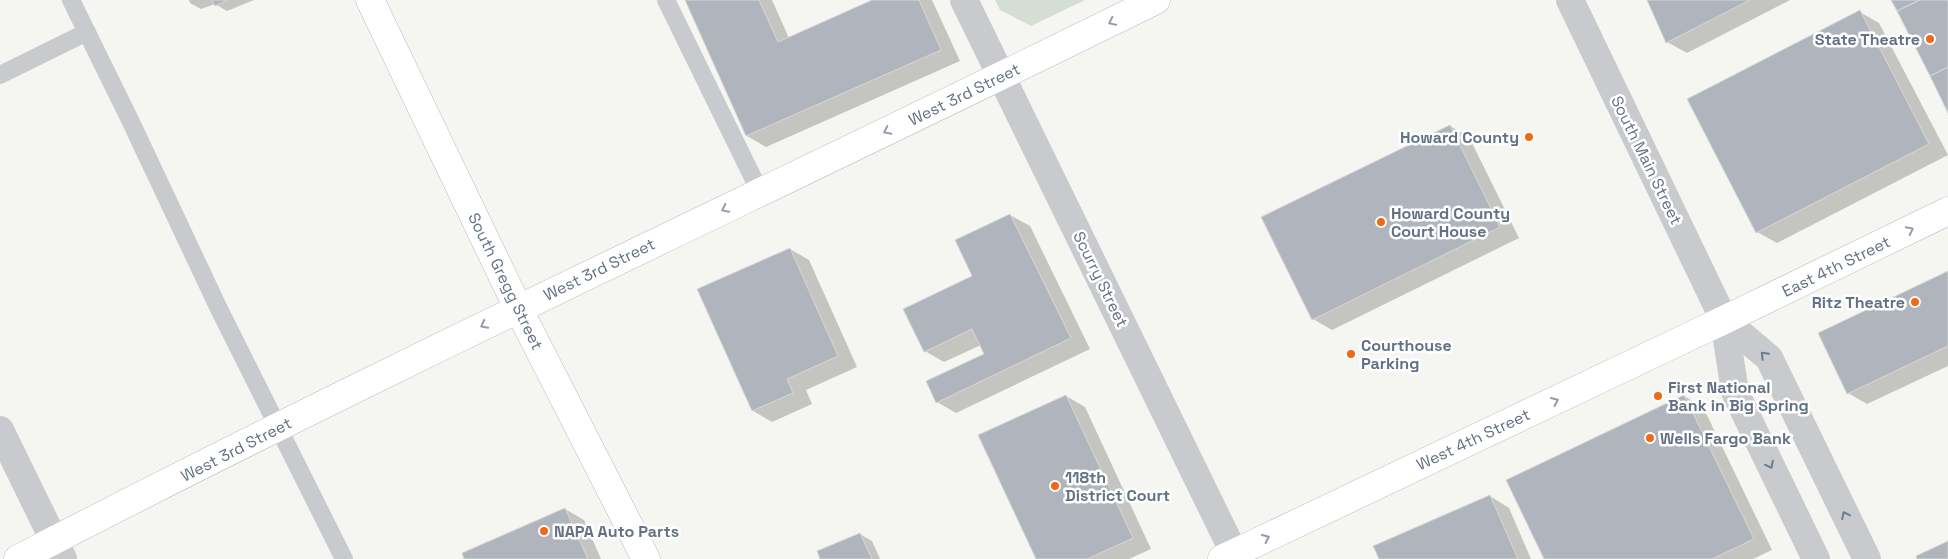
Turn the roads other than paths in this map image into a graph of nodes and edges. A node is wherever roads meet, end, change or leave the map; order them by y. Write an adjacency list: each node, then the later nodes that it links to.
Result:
1 (71, 0): 7 (lane)
2 (370, 0): 12 (main road, South Gregg Street)
3 (666, 0): 10 (lane)
4 (964, 0): 9 (street, Scurry Street)
5 (1156, 0): 9 (main road, West 3rd Street, one-way to 9)
6 (1570, 0): 13 (street, South Main Street)
7 (87, 32): 8 (lane); 14 (lane)
8 (0, 75)
9 (1001, 76): 10 (main road, West 3rd Street, one-way to 10); 17 (street, Scurry Street)
10 (760, 192): 12 (main road, West 3rd Street, one-way to 12)
11 (1948, 211): 13 (main road, East 4th Street, one-way to 11)
12 (518, 308): 14 (main road, West 3rd Street, one-way to 14); 20 (main road, South Gregg Street)
13 (1724, 320): 17 (main road, West 4th Street, one-way to 13); 21 (street, South Main Street, one-way to 21); 22 (street, South Main Street, one-way to 13)
14 (279, 428): 16 (main road, West 3rd Street); 19 (lane)
15 (0, 430): 16 (street)
16 (59, 550): 18 (main road, West 3rd Street)
17 (1231, 557)
18 (18, 559)
19 (344, 559)
20 (646, 559)
21 (1816, 559)
22 (1867, 559)

